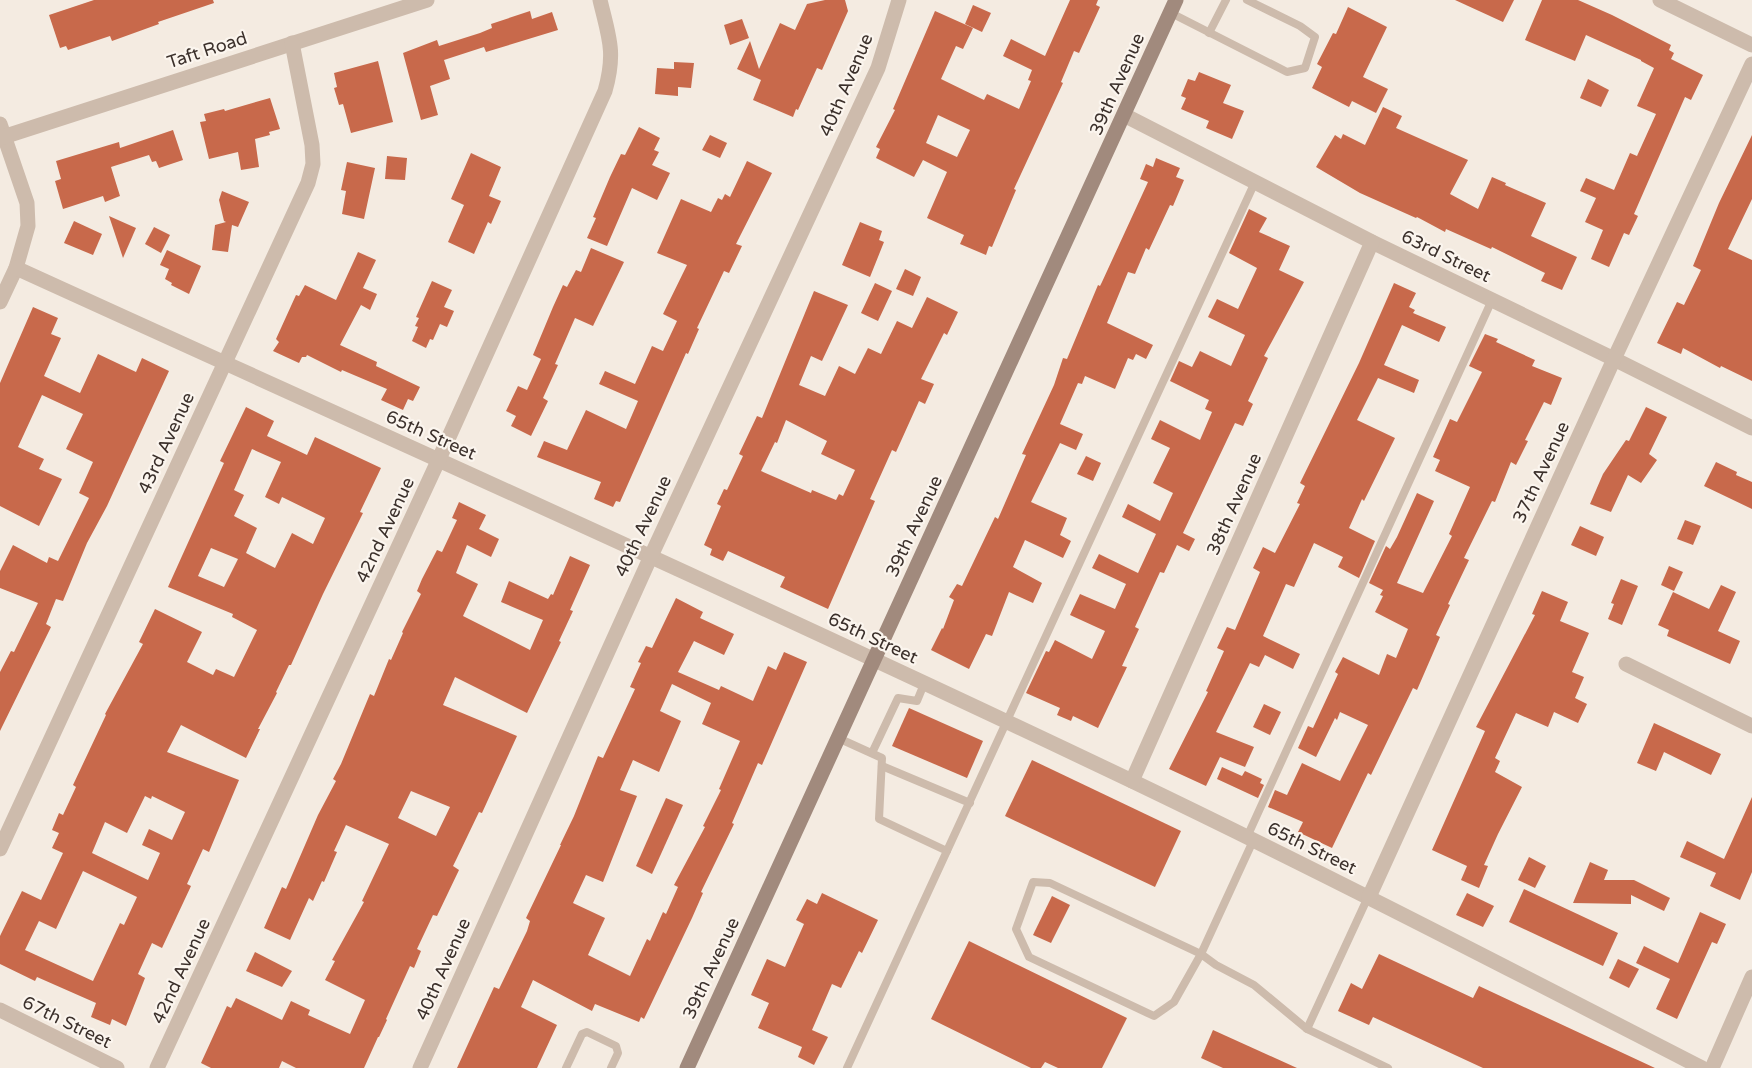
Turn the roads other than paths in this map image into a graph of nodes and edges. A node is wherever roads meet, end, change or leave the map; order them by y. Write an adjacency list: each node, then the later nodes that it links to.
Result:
1 (427, 0): 9 (street, Taft Road)
2 (600, 0): 22 (street, 42nd Avenue)
3 (899, 0): 23 (street, 40th Avenue)
4 (1226, 0): 8 (lane)
5 (1247, 0): 8 (lane)
6 (1660, 0): 10 (street)
7 (1174, 6): 8 (lane); 12 (main road, 39th Avenue)
8 (1209, 33)
9 (292, 43): 13 (street, Taft Road); 20 (street, 43rd Avenue)
10 (1752, 45)
11 (1752, 64): 19 (street, 37th Avenue)
12 (1124, 115): 14 (street, 63rd Street); 24 (main road, 39th Avenue)
13 (1, 133): 16 (street)
14 (1255, 182): 15 (street, 63rd Street); 27 (lane)
15 (1372, 242): 17 (street, 63rd Street); 32 (street, 38th Avenue)
16 (16, 268): 18 (street); 20 (street, 65th Street)
17 (1492, 300): 19 (street, 63rd Street); 34 (lane)
18 (0, 302)
19 (1614, 359): 21 (street, 63rd Street); 37 (street, 37th Avenue)
20 (225, 363): 22 (street, 65th Street); 35 (street, 43rd Avenue)
21 (1752, 428)
22 (439, 459): 23 (street, 65th Street); 44 (street, 42nd Avenue)
23 (651, 556): 24 (street, 65th Street); 45 (street, 40th Avenue)
24 (874, 660): 26 (street, 65th Street); 29 (main road, 39th Avenue)
25 (1626, 664): 28 (street)
26 (924, 684): 27 (street, 65th Street); 30 (lane)
27 (1007, 723): 32 (street, 65th Street); 33 (lane)
28 (1752, 726)
29 (838, 738): 30 (lane); 48 (main road, 39th Avenue)
30 (872, 753): 31 (lane)
31 (882, 766): 33 (lane); 36 (lane)
32 (1132, 781): 34 (street, 65th Street)
33 (970, 803): 36 (lane)
34 (1250, 839): 37 (street, 65th Street); 38 (lane)
35 (0, 849)
36 (947, 851): 49 (lane)
37 (1369, 897): 41 (lane); 42 (street, 65th Street)
38 (1201, 954): 38 (lane); 41 (lane)
39 (1752, 978): 42 (street)
40 (0, 1010): 43 (street, 67th Street)
41 (1307, 1029): 50 (lane)
42 (1702, 1067)
43 (117, 1068)
44 (157, 1068)
45 (420, 1068)
46 (566, 1068): 47 (lane)
47 (611, 1068)
48 (687, 1068)
49 (847, 1068)
50 (1388, 1068)

